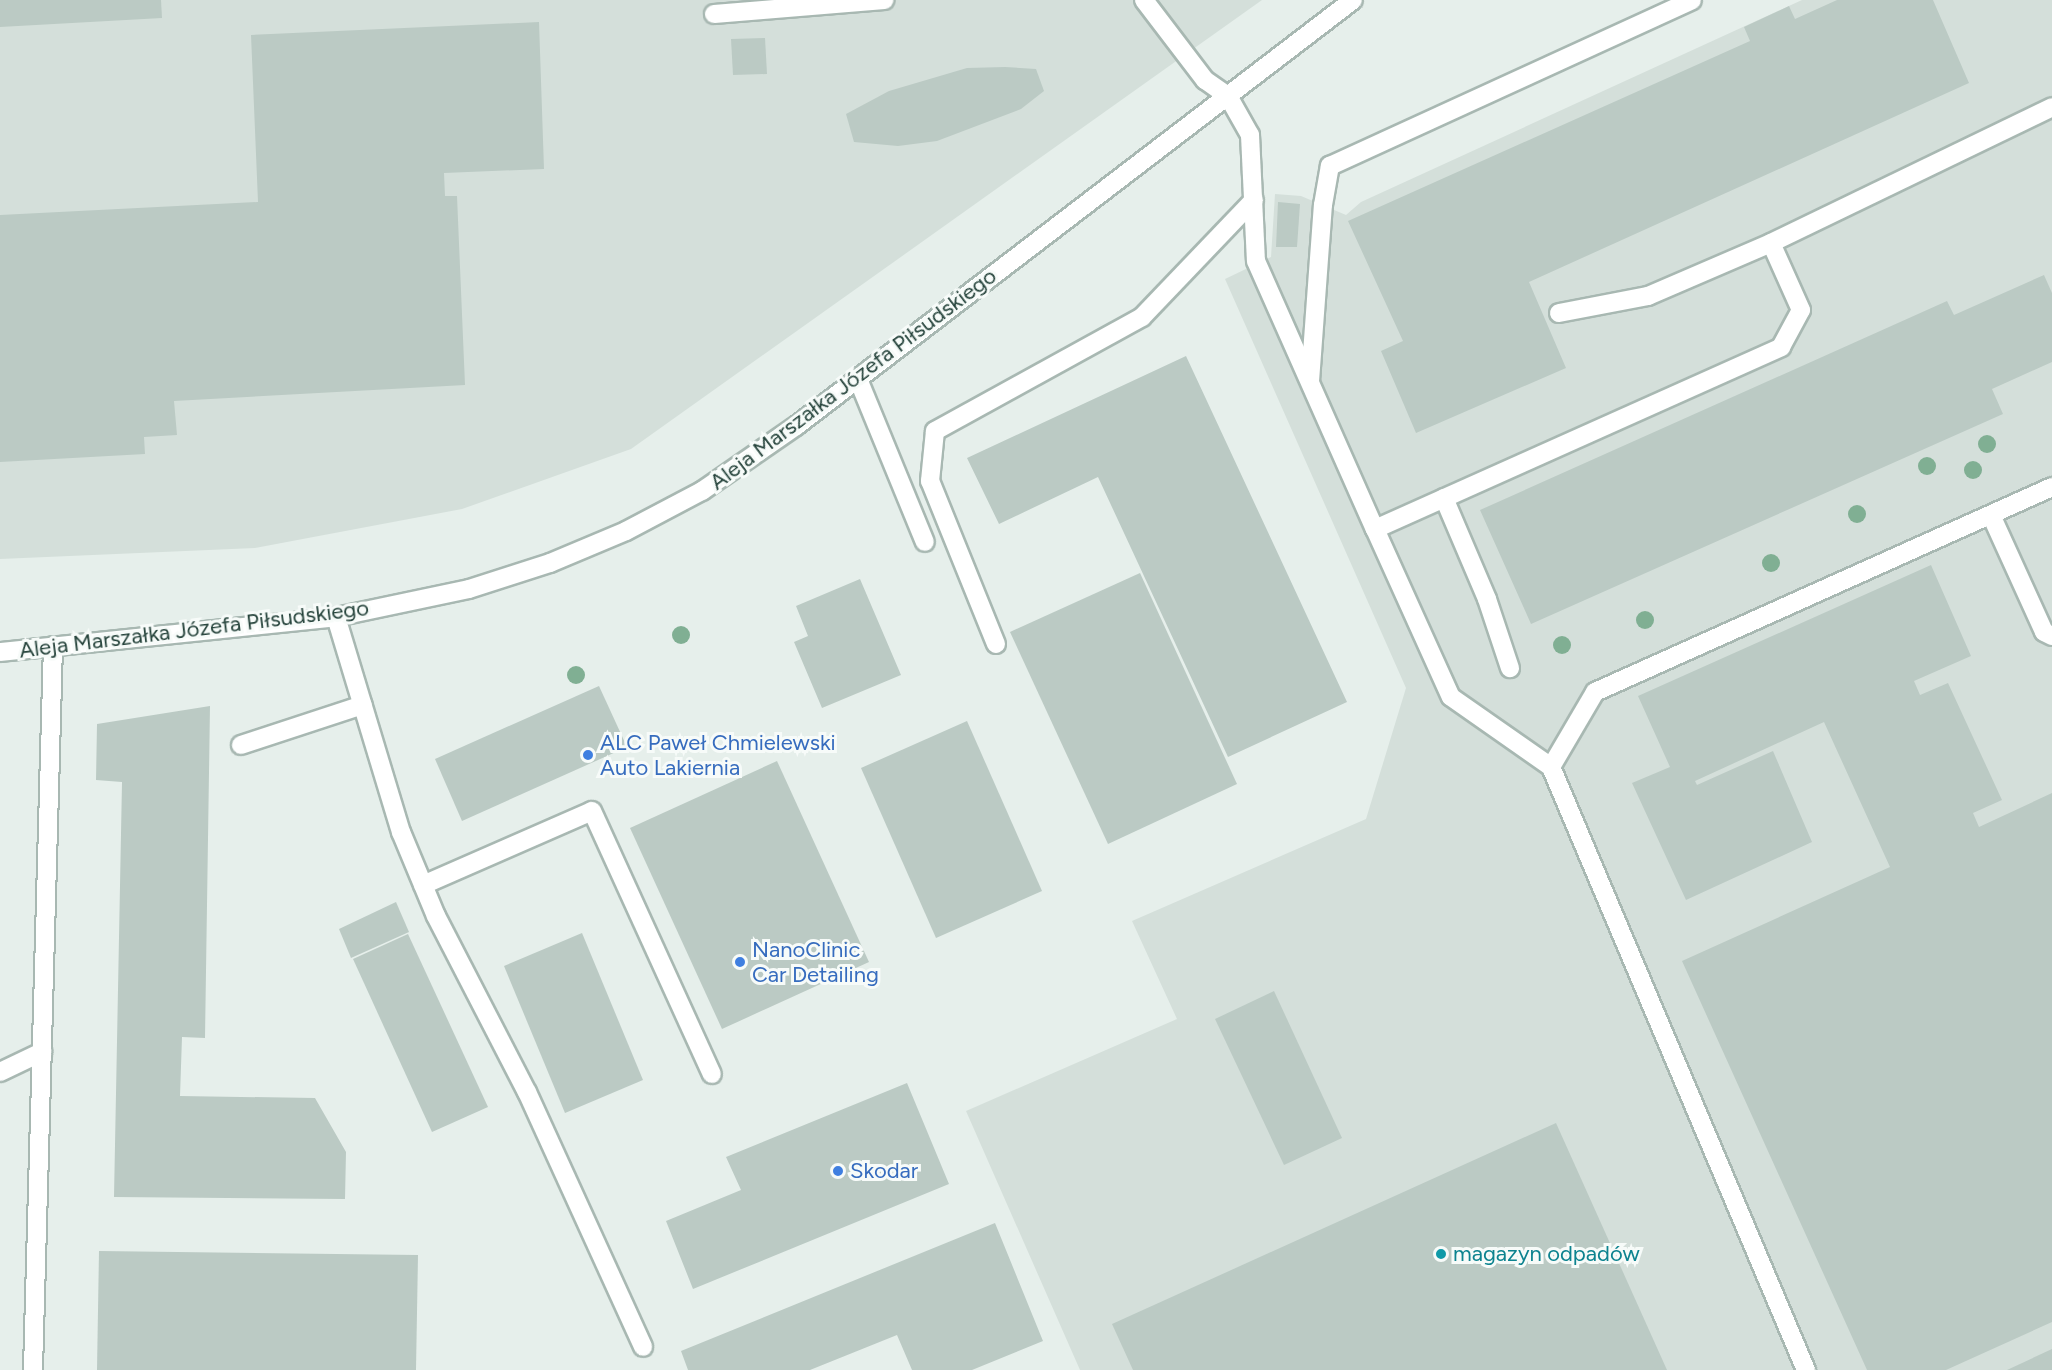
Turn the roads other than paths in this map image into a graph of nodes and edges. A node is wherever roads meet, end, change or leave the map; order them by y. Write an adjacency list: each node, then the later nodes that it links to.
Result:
1 (884, 0): 5 (street)
2 (1144, 0): 6 (street)
3 (1353, 0): 6 (street, Aleja Marszałka Józefa Piłsudskiego)
4 (1692, 0): 12 (street)
5 (714, 14)
6 (1228, 96): 8 (street); 11 (street, Aleja Marszałka Józefa Piłsudskiego)
7 (2052, 106): 9 (street)
8 (1254, 200): 12 (street); 20 (street)
9 (1771, 243): 10 (street); 14 (street)
10 (1559, 313)
11 (858, 379): 17 (street); 18 (street, Aleja Marszałka Józefa Piłsudskiego)
12 (1310, 383): 16 (street)
13 (2052, 487): 15 (street)
14 (1444, 498): 16 (street); 23 (street)
15 (1991, 515): 19 (street); 26 (street)
16 (1375, 529): 26 (street)
17 (925, 542)
18 (336, 617): 21 (street, Aleja Marszałka Józefa Piłsudskiego); 24 (street)
19 (2052, 636)
20 (996, 644)
21 (53, 646): 22 (street, Aleja Marszałka Józefa Piłsudskiego); 28 (street)
22 (0, 652)
23 (1510, 668)
24 (363, 705): 25 (street); 27 (street)
25 (241, 745)
26 (1551, 767): 33 (street)
27 (423, 885): 30 (street); 31 (street)
28 (42, 1052): 29 (street); 32 (street)
29 (0, 1072)
30 (712, 1074)
31 (643, 1347)
32 (33, 1370)
33 (1806, 1370)

